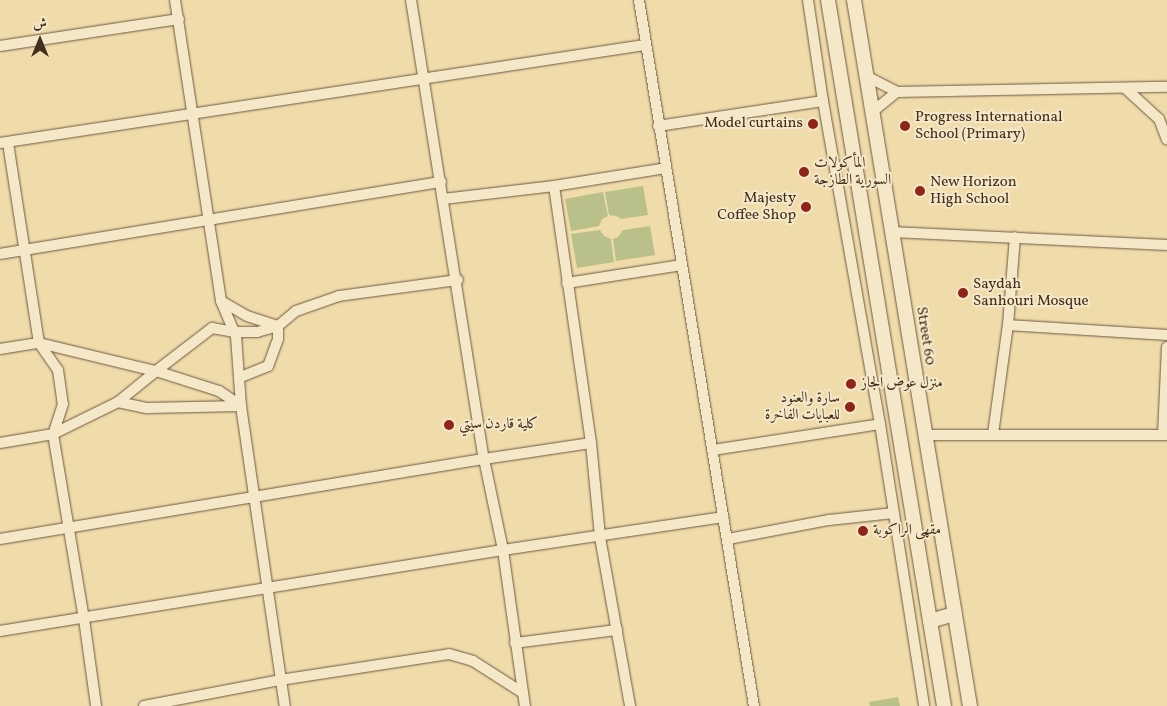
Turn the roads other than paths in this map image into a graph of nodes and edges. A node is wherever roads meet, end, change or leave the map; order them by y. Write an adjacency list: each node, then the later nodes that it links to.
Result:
1 (175, 0): 7 (street)
2 (411, 0): 11 (street)
3 (639, 0): 8 (street)
4 (808, 0): 15 (street)
5 (828, 0): 66 (main road)
6 (854, 0): 10 (main road, Street 60)
7 (179, 19): 9 (street); 17 (street)
8 (645, 45): 11 (street); 18 (street)
9 (0, 46)
10 (866, 76): 14 (street); 16 (main road, Street 60)
11 (424, 78): 17 (street); 22 (street)
12 (1167, 86): 13 (street)
13 (1125, 88): 14 (street); 19 (street)
14 (897, 92): 16 (street)
15 (823, 101): 18 (street); 46 (street)
16 (872, 112): 26 (main road, Street 60)
17 (194, 113): 20 (street); 25 (street)
18 (658, 126): 21 (street)
19 (1167, 140)
20 (4, 143): 29 (street)
21 (666, 168): 23 (street); 31 (street)
22 (441, 182): 24 (street); 25 (street)
23 (554, 186): 24 (street); 33 (street)
24 (443, 199): 32 (street)
25 (209, 218): 29 (street); 34 (street)
26 (891, 232): 27 (street); 49 (main road, Street 60)
27 (1015, 236): 28 (street); 35 (street)
28 (1167, 245)
29 (24, 250): 30 (street); 39 (street)
30 (0, 254)
31 (682, 265): 33 (street); 53 (street)
32 (458, 280): 36 (street); 54 (street)
33 (567, 283): 52 (street)
34 (221, 301): 36 (street); 37 (street)
35 (1008, 325): 38 (street); 48 (street)
36 (278, 326): 37 (street); 43 (street)
37 (234, 332): 42 (street); 43 (street)
38 (1167, 335)
39 (38, 343): 41 (street); 42 (street); 47 (street)
40 (1167, 347): 50 (street)
41 (0, 349)
42 (156, 370): 44 (street); 45 (street)
43 (239, 378): 45 (street)
44 (118, 402): 45 (street); 47 (street)
45 (241, 406): 55 (street)
46 (880, 424): 53 (street); 56 (street)
47 (53, 434): 51 (street); 58 (street)
48 (994, 434): 49 (street); 50 (street)
49 (926, 435): 64 (main road, Street 60)
50 (1165, 435)
51 (0, 443)
52 (591, 443): 54 (street); 59 (street)
53 (712, 450): 57 (street)
54 (484, 459): 55 (street); 62 (street)
55 (256, 498): 58 (street); 63 (street)
56 (894, 513): 61 (street); 78 (street)
57 (724, 517): 59 (street); 61 (street)
58 (68, 527): 60 (street); 65 (street)
59 (600, 537): 62 (street); 67 (street)
60 (0, 539)
61 (728, 539): 77 (street)
62 (503, 550): 63 (street); 69 (street)
63 (268, 590): 65 (street); 70 (street)
64 (955, 614): 66 (main road); 80 (main road, Street 60)
65 (84, 619): 68 (street); 72 (street)
66 (930, 621): 79 (main road)
67 (617, 630): 69 (street); 76 (street)
68 (0, 631)
69 (515, 643): 71 (street)
70 (280, 680): 71 (street); 73 (street); 74 (street)
71 (523, 693): 75 (street)
72 (96, 706)
73 (144, 706)
74 (285, 706)
75 (525, 706)
76 (630, 706)
77 (754, 706)
78 (924, 706)
79 (944, 706)
80 (970, 706)

